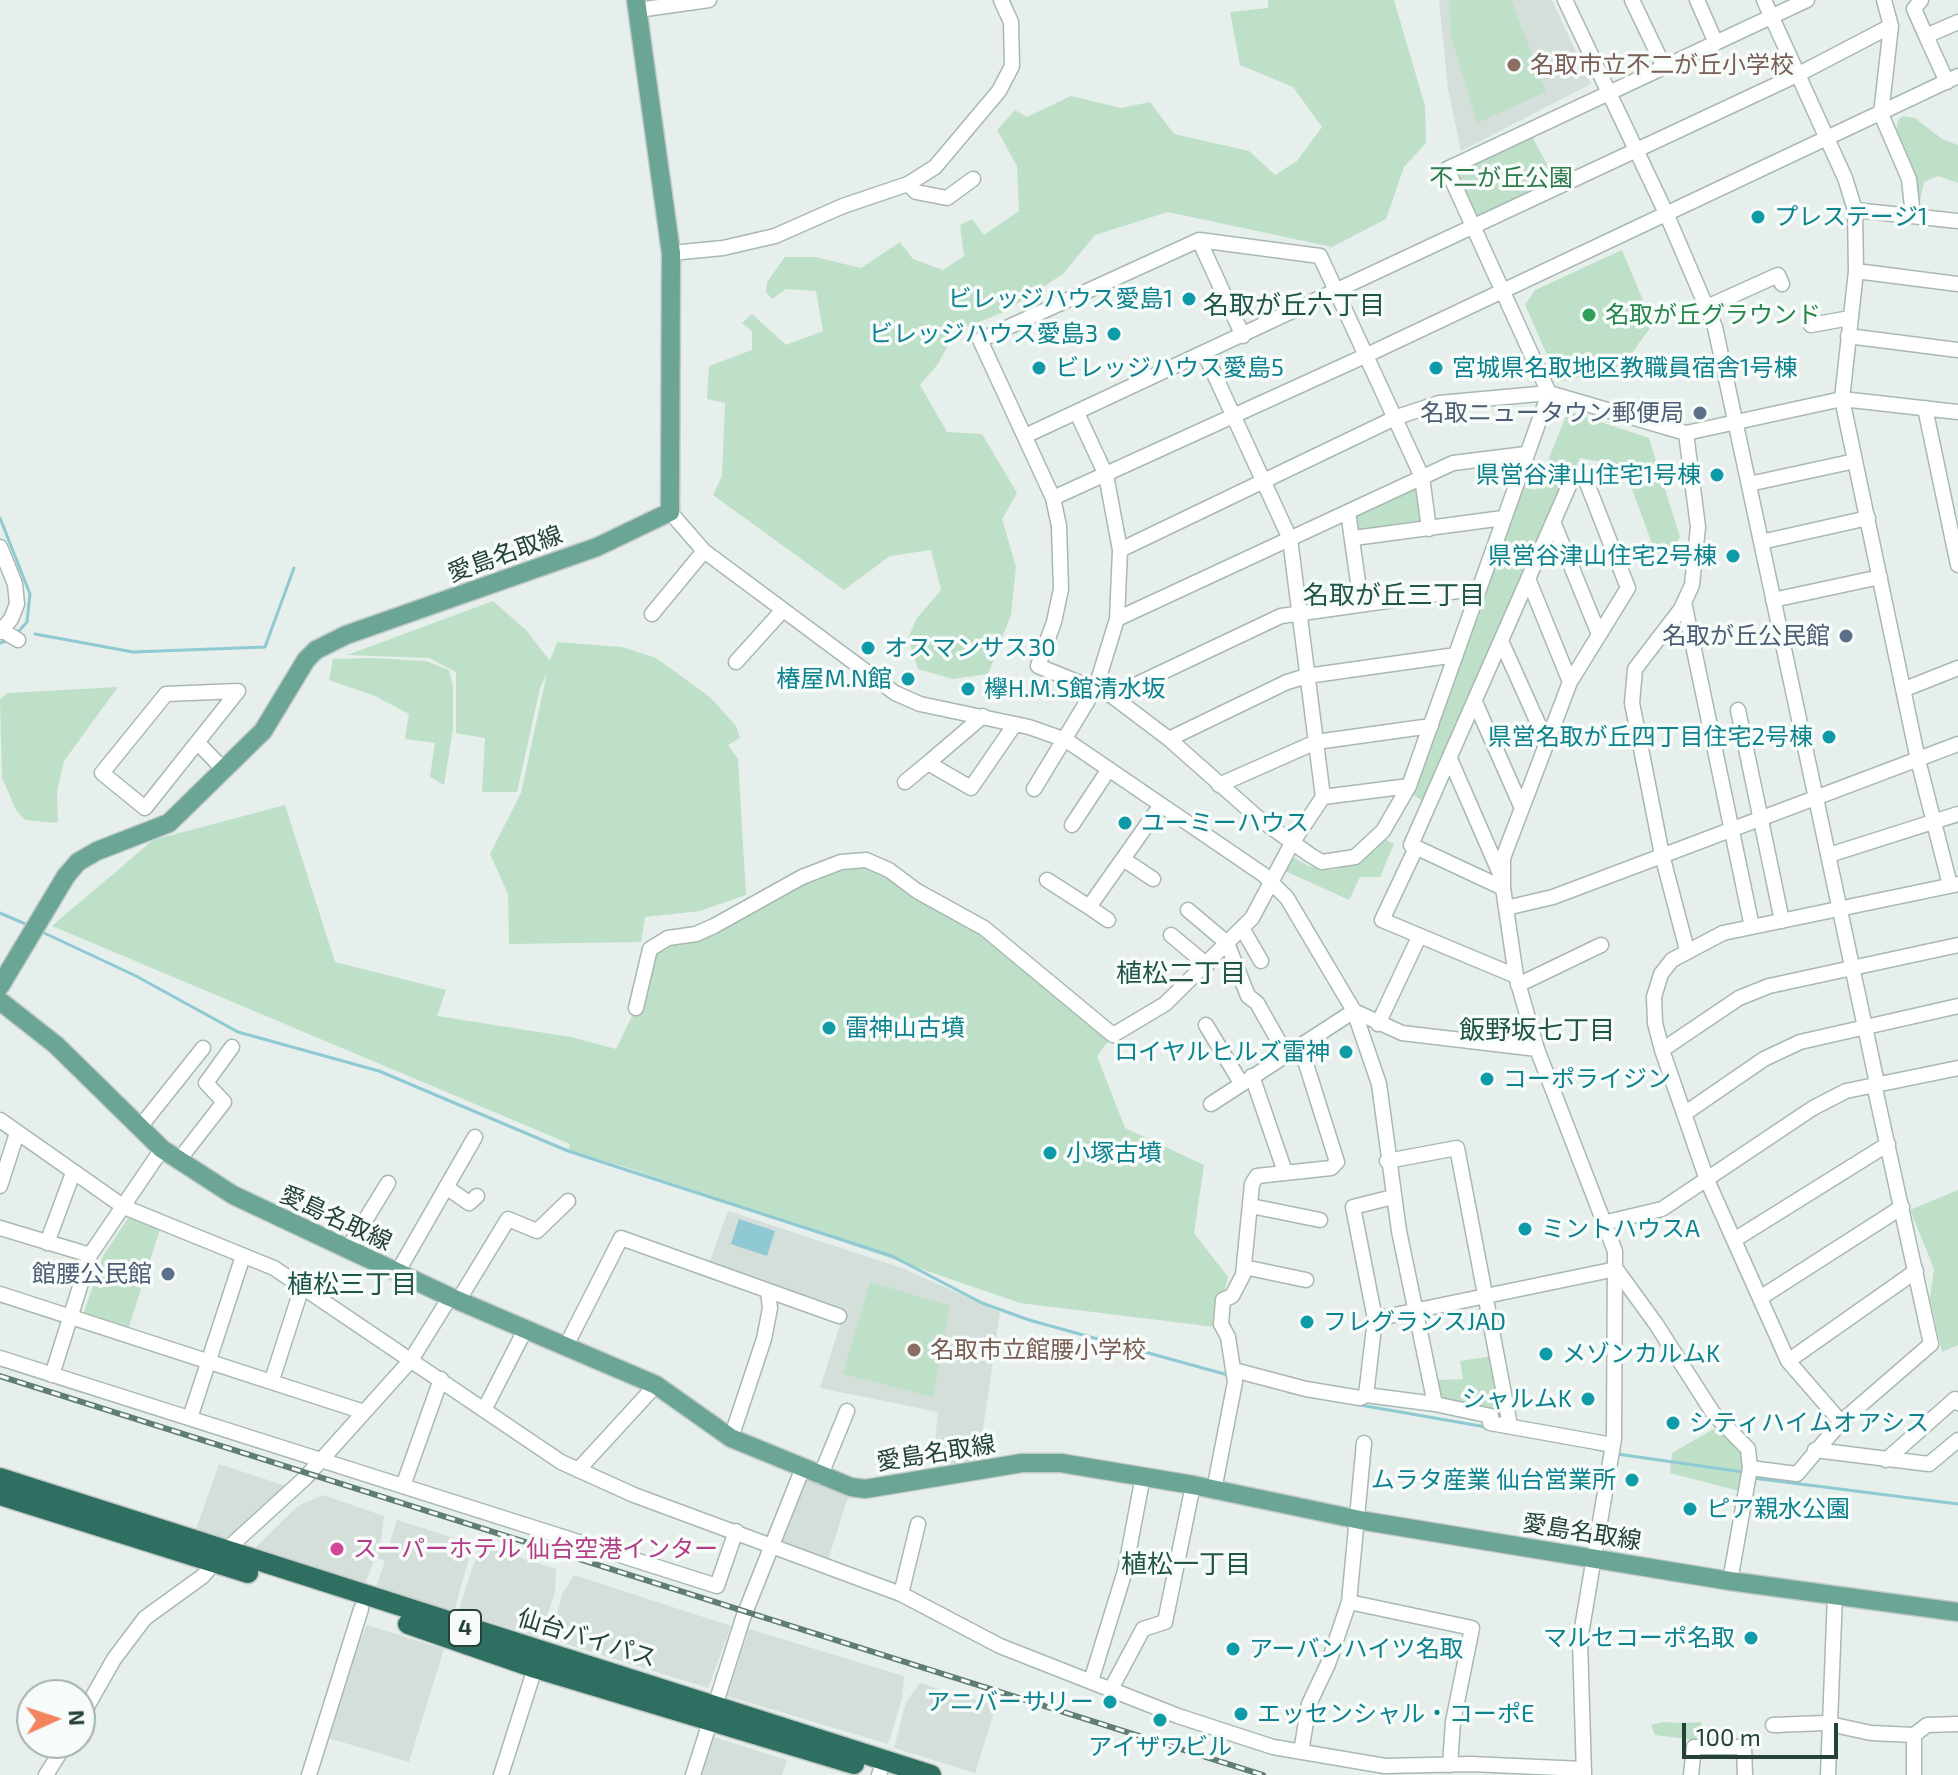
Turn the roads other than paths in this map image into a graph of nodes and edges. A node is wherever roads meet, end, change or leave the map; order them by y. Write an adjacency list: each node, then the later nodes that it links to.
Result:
1 (709, 0): 10 (street)
2 (1001, 0): 24 (street)
3 (1565, 0): 19 (street)
4 (1632, 0): 16 (street)
5 (1697, 0): 15 (street)
6 (1764, 0): 11 (street)
7 (1807, 0): 11 (street)
8 (1884, 0): 13 (street)
9 (1921, 0): 14 (street)
10 (637, 5): 31 (main road)
11 (1773, 16): 15 (street); 17 (street)
12 (1958, 22): 14 (street)
13 (1891, 26): 17 (street); 20 (street)
14 (1926, 36): 18 (street)
15 (1716, 43): 16 (street)
16 (1664, 67): 19 (street)
17 (1797, 75): 21 (street); 22 (street)
18 (1952, 79): 20 (street)
19 (1608, 93): 22 (street); 29 (street)
20 (1881, 114): 21 (street); 27 (street)
21 (1826, 138): 25 (street); 26 (street)
22 (1635, 149): 26 (street); 29 (street)
23 (973, 179): 24 (street)
24 (908, 184): 31 (street)
25 (1855, 210): 27 (street); 32 (street)
26 (1666, 213): 35 (street); 37 (street)
27 (1913, 216): 28 (street)
28 (1958, 221)
29 (1472, 225): 35 (street); 36 (street)
30 (1199, 240): 36 (street); 40 (street); 54 (street)
31 (671, 253): 62 (main road)
32 (1856, 271): 34 (street); 38 (street)
33 (1782, 284): 37 (street)
34 (1958, 284)
35 (1501, 290): 44 (street); 45 (street)
36 (1336, 292): 40 (street); 44 (street)
37 (1707, 307): 52 (street)
38 (1850, 318): 39 (street); 41 (street)
39 (1811, 325)
40 (1243, 336): 43 (street)
41 (1848, 336): 42 (street); 46 (street)
42 (1958, 350)
43 (1205, 354): 49 (street); 50 (street)
44 (1367, 355): 50 (street); 51 (street)
45 (1549, 393): 51 (street); 53 (street); 55 (street)
46 (1842, 399): 47 (street); 52 (street); 56 (street)
47 (1925, 408): 48 (street); 74 (street)
48 (1958, 412)
49 (1077, 413): 54 (street); 57 (street)
50 (1234, 415): 57 (street); 59 (street)
51 (1397, 417): 58 (street); 59 (street)
52 (1735, 423): 53 (street); 60 (street)
53 (1686, 433): 79 (street)
54 (1025, 436): 61 (street)
55 (1526, 454): 58 (street); 64 (street)
56 (1855, 461): 60 (street); 65 (street)
57 (1106, 475): 61 (street); 72 (street)
58 (1422, 477): 63 (street); 67 (street)
59 (1263, 482): 69 (street); 72 (street)
60 (1749, 484): 70 (street)
61 (1053, 498): 93 (street)
62 (670, 512): 73 (street); 111 (main road, 愛島名取線)
63 (1348, 512): 68 (street); 69 (street)
64 (1503, 518): 67 (street); 77 (street)
65 (1868, 518): 70 (street); 75 (street)
66 (1554, 524): 76 (street); 85 (street); 85 (street)
67 (1429, 529): 68 (street)
68 (1354, 538): 80 (street)
69 (1290, 539): 82 (street); 84 (street)
70 (1761, 542): 78 (street)
71 (0, 547): 86 (street)
72 (1120, 550): 84 (street)
73 (704, 551): 81 (street); 83 (street)
74 (1958, 565)
75 (1880, 577): 78 (street); 94 (street)
76 (1529, 581): 87 (street); 92 (street)
77 (1479, 588): 80 (street); 88 (street)
78 (1773, 600): 117 (street)
79 (1684, 602): 124 (street); 128 (street)
80 (1361, 603): 82 (street)
81 (782, 611): 89 (street); 98 (street)
82 (1301, 612): 91 (street); 95 (street)
83 (652, 614)
84 (1117, 619): 93 (street)
85 (1598, 632): 92 (street)
86 (9, 635)
87 (1502, 643): 96 (street); 103 (street)
88 (1456, 655): 91 (street); 100 (street)
89 (736, 662)
90 (1958, 668): 94 (street)
91 (1307, 676): 101 (street); 104 (street)
92 (1570, 682): 103 (street)
93 (1096, 687): 95 (street); 102 (street)
94 (1905, 689): 108 (street)
95 (1112, 696): 101 (street)
96 (1475, 702): 107 (street); 119 (street)
97 (1738, 710): 121 (street)
98 (983, 716): 99 (street); 109 (street)
99 (1015, 724): 102 (street); 109 (street)
100 (1431, 726): 104 (street); 114 (street)
101 (1169, 739): 113 (street)
102 (1066, 740): 110 (street); 115 (street)
103 (1546, 741): 119 (street)
104 (1316, 742): 113 (street); 116 (street)
105 (199, 744): 105 (street); 111 (street)
106 (1958, 744): 108 (street)
107 (1450, 759): 127 (street); 134 (street)
108 (1918, 760): 117 (street); 122 (street)
109 (928, 763): 112 (street)
110 (1109, 769): 118 (street); 123 (street)
111 (224, 770): 154 (main road, 愛島名取線)
112 (905, 782)
113 (1219, 785): 126 (street)
114 (1409, 786): 116 (street); 126 (street)
115 (1034, 789)
116 (1323, 797): 126 (street)
117 (1815, 797): 121 (street); 129 (street)
118 (1161, 805): 130 (street); 133 (street)
119 (1521, 806): 134 (street)
120 (1958, 814): 122 (street)
121 (1759, 819): 124 (street); 141 (street)
122 (1934, 821): 129 (street); 135 (street)
123 (1072, 825)
124 (1730, 830): 128 (street); 142 (street)
125 (1396, 838): 127 (street)
126 (1292, 843): 133 (street)
127 (1414, 846): 134 (street); 145 (street)
128 (1662, 855): 137 (street); 149 (street)
129 (1829, 855): 138 (street)
130 (1123, 859): 131 (street); 136 (street)
131 (1153, 879)
132 (1047, 880): 136 (street)
133 (1270, 882): 143 (street); 158 (street)
134 (1503, 884): 137 (street)
135 (1954, 885): 138 (street)
136 (1089, 907): 140 (street)
137 (1506, 908): 153 (street)
138 (1841, 908): 141 (street); 152 (street)
139 (1188, 910): 146 (street)
140 (1108, 920)
141 (1782, 921): 142 (street)
142 (1752, 927): 149 (street)
143 (1242, 928): 146 (street); 150 (street)
144 (1171, 935): 151 (street)
145 (1419, 937): 153 (street); 159 (street)
146 (1227, 943): 151 (street); 166 (street)
147 (1601, 945): 153 (street)
148 (1958, 945): 152 (street)
149 (1687, 950): 165 (street)
150 (1261, 961)
151 (1207, 965): 157 (street)
152 (1853, 967): 161 (street); 165 (street)
153 (1517, 980): 164 (street)
154 (0, 986)
155 (0, 1001): 173 (main road, 愛島名取線)
156 (1958, 1006): 161 (street)
157 (636, 1008)
158 (1354, 1011): 159 (street); 166 (street); 179 (street)
159 (1378, 1024): 164 (street)
160 (1206, 1025): 168 (street)
161 (1865, 1025): 169 (street); 171 (street)
162 (232, 1047): 178 (street)
163 (203, 1048): 173 (street)
164 (1537, 1049): 193 (street)
165 (1662, 1050): 171 (street)
166 (1294, 1052): 168 (street); 180 (street)
167 (1958, 1068): 169 (street)
168 (1246, 1080): 170 (street); 180 (street)
169 (1876, 1083): 176 (street); 182 (street)
170 (1211, 1104)
171 (1684, 1114): 182 (street)
172 (0, 1120): 174 (street)
173 (140, 1127): 177 (main road, 愛島名取線)
174 (17, 1133): 181 (street); 184 (street)
175 (475, 1137): 185 (street)
176 (1888, 1144): 191 (street); 195 (street)
177 (162, 1149): 178 (main road, 愛島名取線); 190 (street)
178 (179, 1160): 197 (main road, 愛島名取線)
179 (1387, 1161): 187 (street); 207 (street)
180 (1285, 1172): 189 (street)
181 (73, 1173): 190 (street); 196 (street)
182 (1707, 1180): 193 (street); 195 (street)
183 (388, 1183): 197 (street)
184 (0, 1186)
185 (446, 1187): 186 (street); 203 (street)
186 (477, 1196)
187 (1393, 1197): 211 (street); 214 (street)
188 (568, 1201): 210 (street)
189 (1251, 1206): 192 (street); 200 (street)
190 (124, 1207): 198 (street); 199 (street)
191 (1902, 1207): 202 (street); 209 (street)
192 (1320, 1220)
193 (1603, 1223): 201 (street)
194 (0, 1228): 196 (street)
195 (1734, 1240): 209 (street)
196 (47, 1243): 198 (street)
197 (347, 1250): 203 (main road, 愛島名取線)
198 (90, 1255): 213 (street)
199 (243, 1256): 205 (street); 219 (street)
200 (1244, 1267): 204 (street); 222 (street)
201 (1616, 1269): 207 (street); 238 (street); 242 (street)
202 (1916, 1271): 220 (street); 233 (street)
203 (397, 1273): 210 (main road, 愛島名取線)
204 (1306, 1280)
205 (302, 1287): 218 (street); 224 (street)
206 (768, 1291): 212 (street); 216 (street); 235 (street)
207 (1487, 1293): 211 (street); 234 (street)
208 (0, 1294): 213 (street)
209 (1760, 1298): 220 (street)
210 (454, 1299): 215 (main road, 愛島名取線); 218 (street)
211 (1417, 1310): 214 (street); 228 (street)
212 (839, 1316)
213 (71, 1317): 219 (street); 221 (street)
214 (1375, 1319): 226 (street)
215 (525, 1330): 216 (main road, 愛島名取線); 229 (street)
216 (565, 1348): 225 (main road, 愛島名取線)
217 (0, 1358): 221 (street)
218 (411, 1360): 223 (street); 231 (street)
219 (209, 1361): 224 (street); 232 (street)
220 (1788, 1361): 233 (street)
221 (52, 1375): 232 (street)
222 (1235, 1375): 226 (street); 250 (street)
223 (441, 1379): 229 (street); 249 (street)
224 (272, 1380): 231 (street)
225 (656, 1385): 235 (main road, 愛島名取線); 243 (street)
226 (1366, 1395): 228 (street)
227 (1958, 1403): 241 (street)
228 (1435, 1404): 234 (street)
229 (484, 1410): 243 (street)
230 (847, 1411): 246 (street)
231 (364, 1412): 240 (street)
232 (190, 1418): 240 (street)
233 (1841, 1422): 239 (street)
234 (1510, 1425): 238 (street)
235 (731, 1438): 244 (main road, 愛島名取線)
236 (1958, 1440): 241 (street)
237 (1364, 1443): 252 (street)
238 (1613, 1445): 257 (street)
239 (1815, 1450): 241 (street); 242 (street)
240 (321, 1459): 249 (street); 256 (street)
241 (1886, 1460)
242 (1750, 1468): 258 (street)
243 (578, 1470): 254 (street)
244 (802, 1470): 246 (main road, 愛島名取線); 255 (street)
245 (1143, 1476): 246 (main road, 愛島名取線); 248 (main road, 愛島名取線); 265 (street)
246 (820, 1477)
247 (0, 1478): 256 (highway, 仙台バイパス / 4)
248 (1193, 1485): 250 (main road, 愛島名取線); 266 (street)
249 (403, 1486): 254 (street)
250 (1214, 1490): 252 (main road, 愛島名取線)
251 (0, 1495): 256 (highway, 仙台バイパス / 4)
252 (1356, 1519): 257 (main road, 愛島名取線); 261 (street)
253 (918, 1524): 259 (street)
254 (736, 1531): 255 (street)
255 (773, 1544): 259 (street); 268 (street)
256 (220, 1557): 262 (highway, 仙台バイパス / 4); 267 (street); 268 (highway, 仙台バイパス / 4)
257 (1592, 1557): 258 (main road, 愛島名取線); 276 (street)
258 (1730, 1581): 260 (main road, 愛島名取線)
259 (901, 1594): 265 (street)
260 (1835, 1595): 263 (main road, 愛島名取線); 271 (street)
261 (1349, 1602): 273 (street); 274 (street)
262 (361, 1609): 264 (highway, 仙台バイパス / 4); 278 (street)
263 (1958, 1612)
264 (535, 1668): 268 (highway, 仙台バイパス / 4); 279 (street)
265 (1091, 1681): 266 (street)
266 (1111, 1689): 273 (street)
267 (96, 1691)
268 (713, 1712): 277 (highway, 仙台バイパス / 4); 280 (street); 281 (highway, 仙台バイパス / 4)
269 (1958, 1724): 272 (street)
270 (1781, 1725): 271 (street)
271 (1830, 1726): 272 (street); 284 (street)
272 (1914, 1735): 285 (street)
273 (1301, 1752): 274 (street)
274 (1450, 1765): 275 (street)
275 (1478, 1770): 276 (street)
276 (1584, 1772)
277 (883, 1774)
278 (309, 1775)
279 (501, 1775)
280 (693, 1775)
281 (931, 1775)
282 (1691, 1775): 283 (street)
283 (1745, 1775)
284 (1828, 1775)
285 (1914, 1775)

